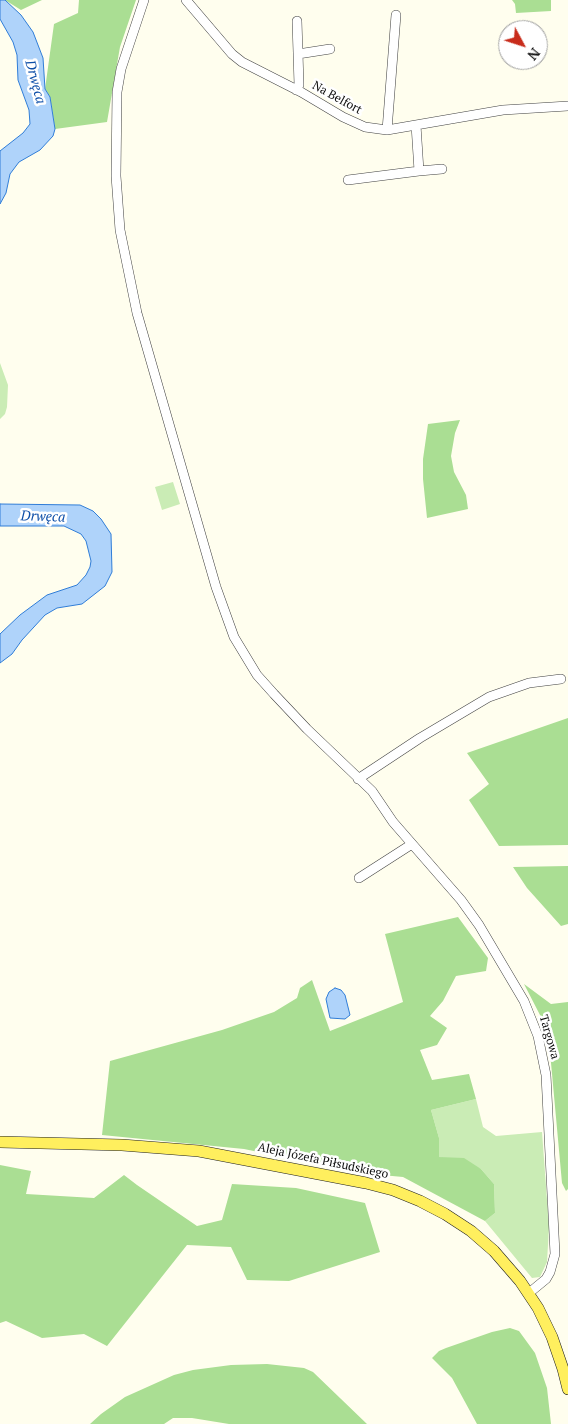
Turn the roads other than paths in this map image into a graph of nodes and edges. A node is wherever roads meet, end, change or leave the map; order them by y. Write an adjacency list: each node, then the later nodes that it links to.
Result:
1 (144, 0): 15 (street, Targowa)
2 (186, 0): 7 (street, Na Belfort)
3 (396, 15): 10 (street)
4 (297, 21): 6 (street)
5 (330, 49): 6 (street)
6 (298, 54): 7 (street)
7 (296, 90): 10 (street, Na Belfort)
8 (568, 106): 9 (street, Na Belfort)
9 (416, 126): 10 (street, Na Belfort); 12 (street)
10 (387, 130)
11 (442, 169): 12 (street)
12 (419, 171): 13 (street)
13 (348, 180)
14 (561, 679): 15 (street)
15 (358, 779): 16 (street, Targowa)
16 (412, 844): 17 (street); 19 (street, Targowa)
17 (358, 878)
18 (0, 1142): 19 (main road, Aleja Józefa Piłsudskiego)
19 (529, 1293): 20 (main road, Aleja Józefa Piłsudskiego)
20 (568, 1389)

